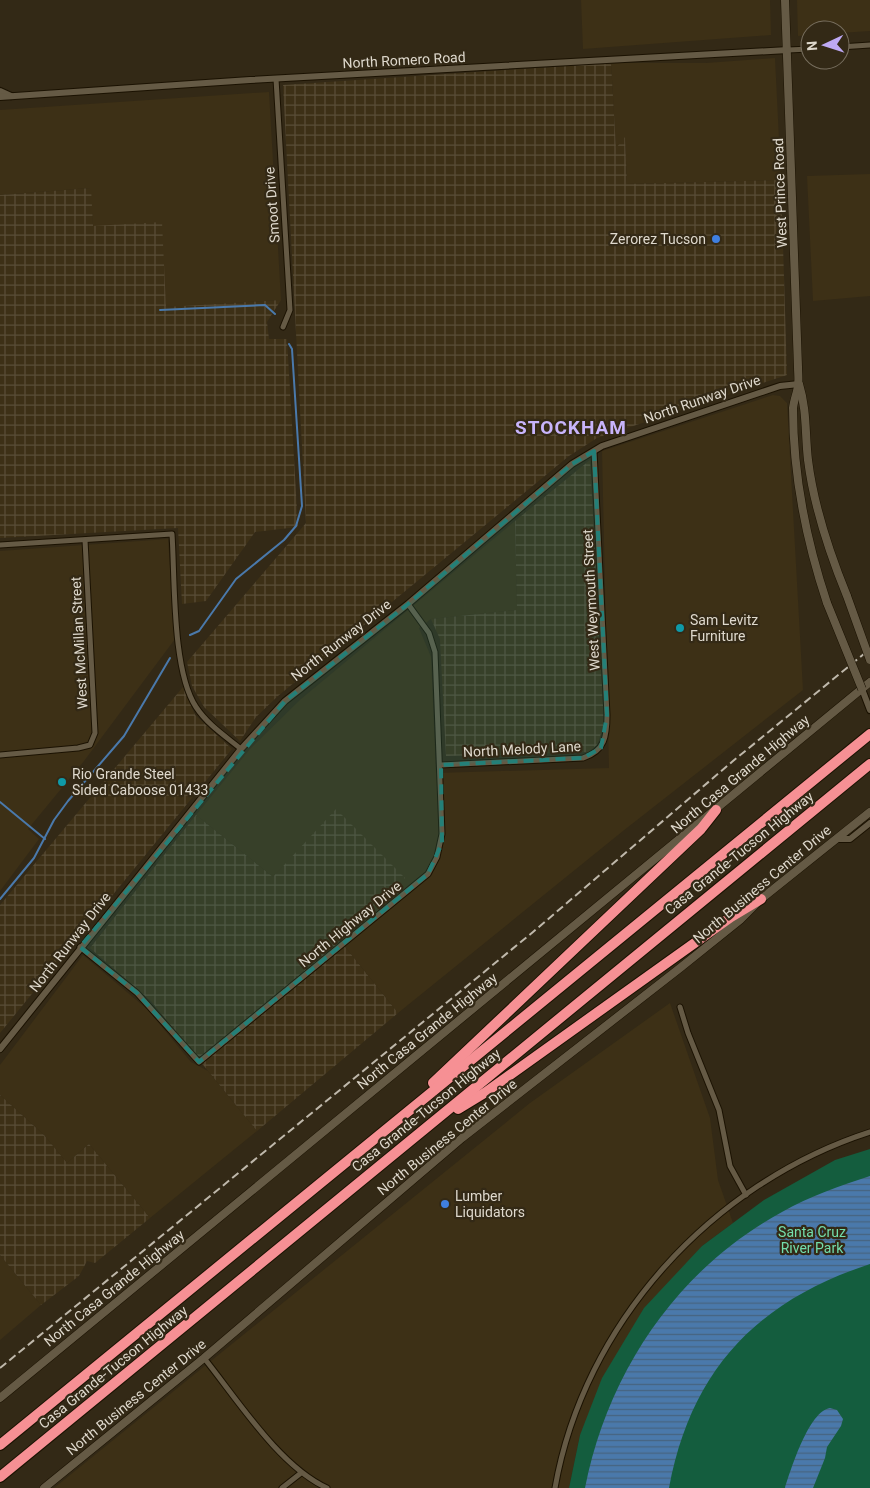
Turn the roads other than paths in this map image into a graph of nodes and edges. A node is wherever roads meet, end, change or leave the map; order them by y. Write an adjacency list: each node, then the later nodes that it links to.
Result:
1 (786, 0): 5 (main road, West Prince Road)
2 (870, 45): 3 (street)
3 (850, 46)
4 (800, 49): 5 (street, North Romero Road)
5 (788, 50): 6 (street, North Romero Road); 11 (main road, West Prince Road)
6 (276, 79): 8 (street, North Romero Road); 10 (street, Smoot Drive)
7 (0, 91): 8 (street)
8 (13, 96): 9 (street, North Romero Road)
9 (0, 97)
10 (283, 327)
11 (799, 384): 12 (street, North Runway Drive); 16 (main road, West Prince Road, bridge); 18 (main road, West Prince Road, bridge)
12 (594, 450): 15 (street, North Runway Drive); 21 (street, West Weymouth Street)
13 (84, 540): 14 (street); 22 (street); 23 (street, West McMillan Street)
14 (0, 545)
15 (408, 604): 22 (street, North Runway Drive); 25 (street, North Highway Drive)
16 (870, 660)
17 (870, 682): 18 (main road, North Casa Grande Highway)
18 (862, 689): 19 (street, West Prince Road); 26 (main road, North Casa Grande Highway)
19 (870, 710)
20 (870, 734): 34 (highway, Casa Grande-Tucson Highway)
21 (601, 748): 25 (street, North Melody Lane)
22 (240, 749): 31 (street, North Runway Drive)
23 (0, 754)
24 (870, 764): 36 (highway, Casa Grande-Tucson Highway)
25 (441, 765): 31 (street, North Highway Drive)
26 (716, 810): 34 (highway); 39 (main road, North Casa Grande Highway)
27 (870, 812): 29 (main road, North Business Center Drive)
28 (870, 824): 29 (street)
29 (836, 839): 30 (main road, North Business Center Drive)
30 (761, 899): 36 (highway); 38 (main road, North Business Center Drive)
31 (80, 947): 33 (street, North Runway Drive)
32 (680, 1007): 37 (street)
33 (0, 1049)
34 (382, 1132): 40 (highway, Casa Grande-Tucson Highway)
35 (870, 1132): 37 (street)
36 (404, 1146): 42 (highway, Casa Grande-Tucson Highway)
37 (746, 1195): 46 (street)
38 (204, 1358): 41 (street); 43 (main road, North Business Center Drive)
39 (0, 1398)
40 (0, 1445)
41 (301, 1473): 44 (street); 45 (street)
42 (0, 1477)
43 (46, 1487)
44 (282, 1488)
45 (327, 1488)
46 (555, 1488)

